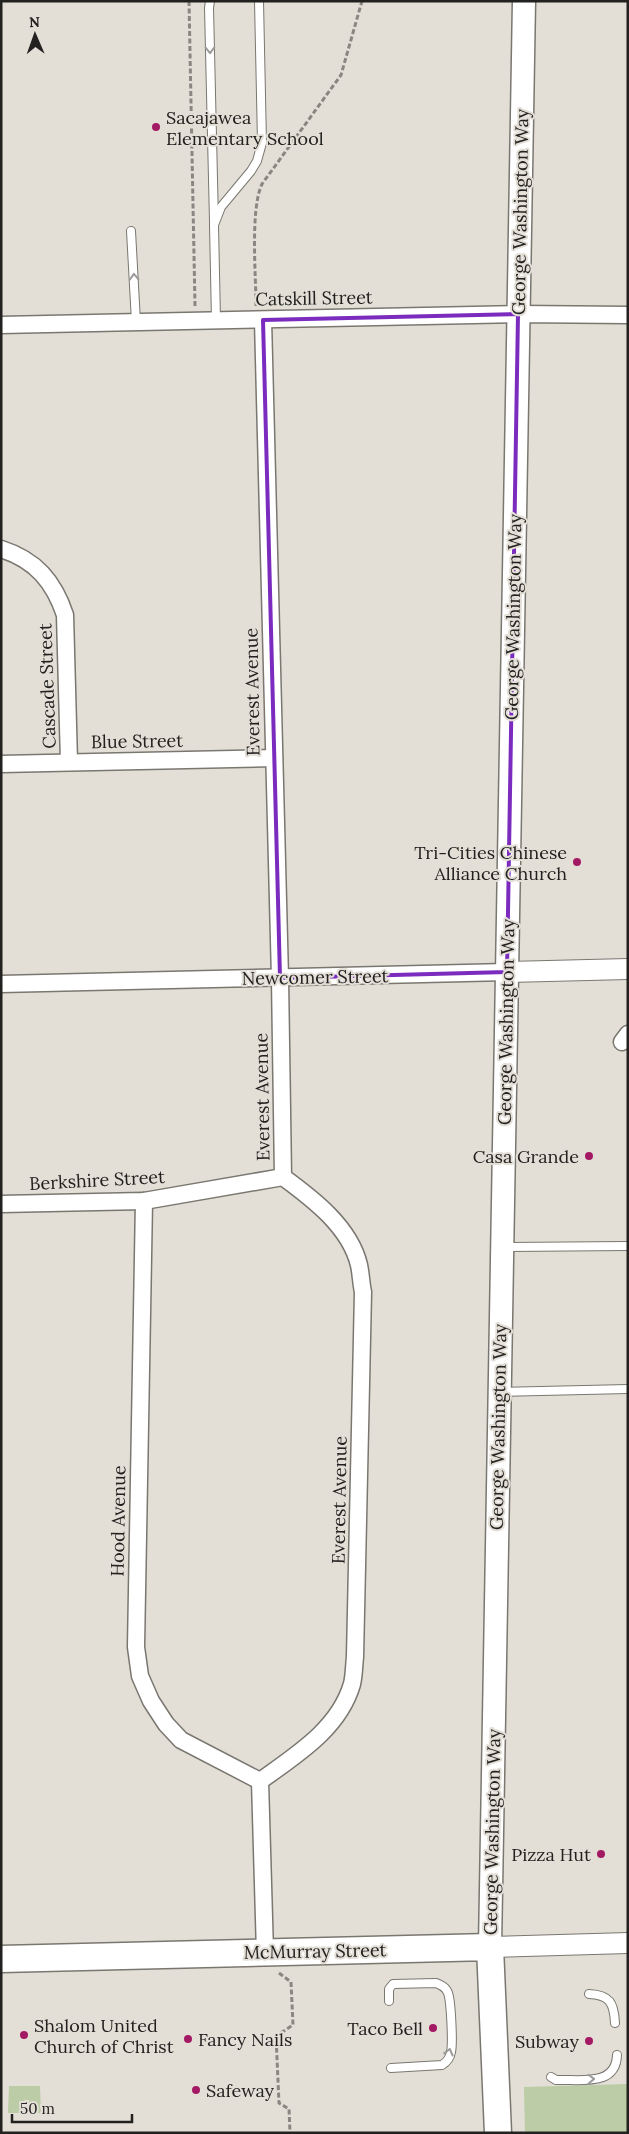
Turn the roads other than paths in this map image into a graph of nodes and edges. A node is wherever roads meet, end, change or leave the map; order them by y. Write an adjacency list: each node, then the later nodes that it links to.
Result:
1 (210, 1): 4 (lane, one-way to 4)
2 (259, 1): 4 (lane)
3 (524, 1): 7 (main road, George Washington Way)
4 (214, 226): 9 (lane)
5 (131, 231): 10 (lane, one-way to 5)
6 (260, 314): 7 (street, Catskill Street); 9 (street, Catskill Street); 13 (street, Everest Avenue)
7 (518, 314): 8 (street, Catskill Street); 17 (main road, George Washington Way)
8 (628, 315)
9 (216, 320): 10 (street, Catskill Street)
10 (136, 322): 11 (street, Catskill Street)
11 (1, 326)
12 (1, 549): 14 (street, Cascade Street)
13 (274, 758): 14 (street, Blue Street); 18 (street, Everest Avenue)
14 (69, 762): 15 (street, Blue Street)
15 (1, 764)
16 (628, 969): 17 (street, Newcomer Street)
17 (507, 972): 18 (street, Newcomer Street); 24 (main road, George Washington Way)
18 (280, 978): 19 (street, Newcomer Street); 20 (street, Everest Avenue)
19 (1, 984)
20 (284, 1177): 21 (street, Berkshire Street); 27 (street, Everest Avenue)
21 (144, 1201): 22 (street, Berkshire Street); 27 (street, Hood Avenue)
22 (1, 1204)
23 (628, 1246): 24 (lane)
24 (502, 1247): 26 (main road, George Washington Way)
25 (628, 1389): 26 (lane)
26 (499, 1392): 29 (main road, George Washington Way)
27 (260, 1781): 31 (street)
28 (628, 1943): 29 (street, McMurray Street)
29 (490, 1947): 31 (main road, McMurray Street); 38 (main road, George Washington Way)
30 (1, 1959): 31 (main road, McMurray Street)
31 (270, 1961)
32 (589, 1994): 34 (lane)
33 (389, 2001): 36 (lane, one-way to 33)
34 (615, 2023)
35 (617, 2054): 37 (lane, one-way to 35)
36 (391, 2068)
37 (551, 2076)
38 (498, 2133)

